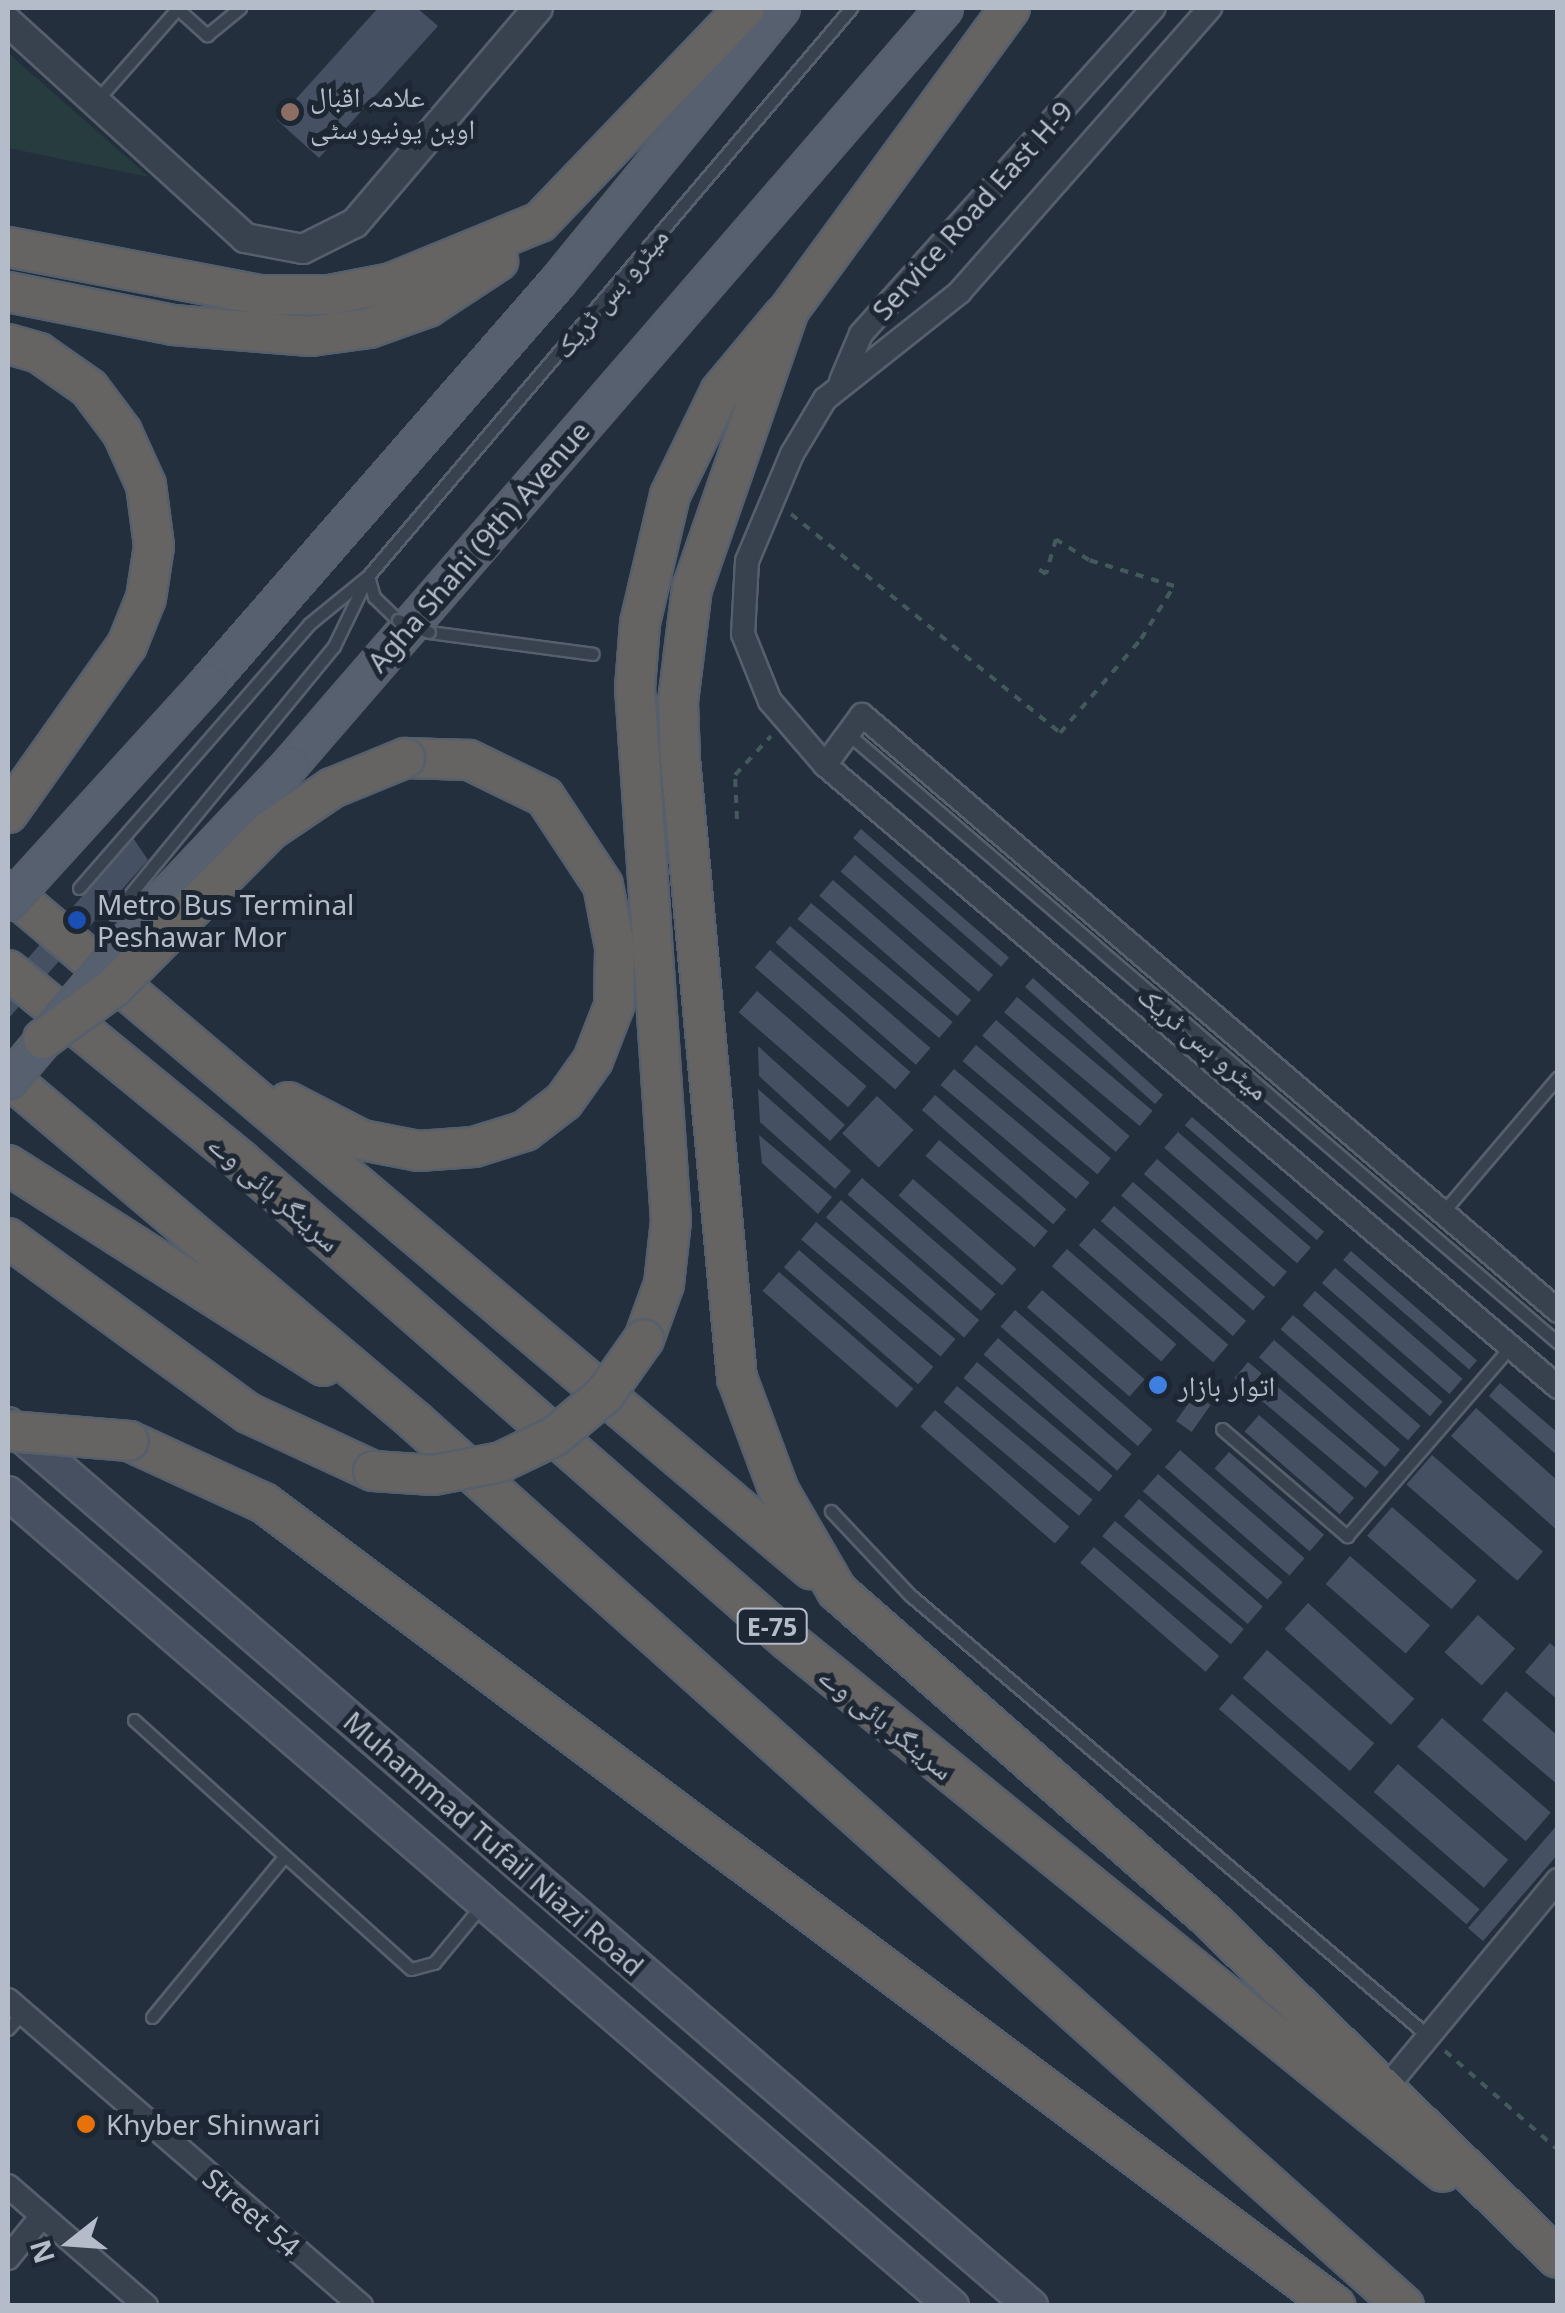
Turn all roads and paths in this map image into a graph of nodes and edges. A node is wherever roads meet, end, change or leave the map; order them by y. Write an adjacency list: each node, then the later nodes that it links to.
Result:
1 (240, 8): 10 (lane)
2 (538, 8): 12 (street)
3 (745, 8): 13 (highway)
4 (781, 8): 30 (main road, bridge)
5 (851, 8): 21 (lane, میٹرو بس ٹریک)
6 (944, 8): 33 (main road, Agha Shahi (9th) Avenue, bridge)
7 (1010, 8): 16 (highway)
8 (1154, 8): 18 (street, Service Road East H-9)
9 (1210, 8): 18 (street, Service Road East H-9)
10 (178, 9): 12 (lane)
11 (8, 22): 12 (street)
12 (97, 100)
13 (540, 222): 14 (highway); 15 (highway)
14 (8, 246)
15 (8, 292)
16 (790, 310): 39 (highway, bridge); 49 (highway)
17 (8, 344): 26 (highway)
18 (839, 384): 19 (street)
19 (772, 497): 20 (path); 23 (street)
20 (1036, 568)
21 (368, 576): 22 (lane, bridge); 28 (lane, میٹرو بس ٹریک); 31 (lane, میٹرو بس ٹریک)
22 (593, 654)
23 (787, 724): 25 (street); 27 (path)
24 (853, 738): 41 (lane, میٹرو بس ٹریک)
25 (826, 765): 38 (street); 42 (street)
26 (8, 814)
27 (737, 818)
28 (79, 888)
29 (8, 890): 34 (highway)
30 (8, 902)
31 (114, 914)
32 (8, 970): 63 (highway, سرینگر ہائی وے / E-75)
33 (43, 1039): 34 (highway, bridge); 36 (main road, Agha Shahi (9th) Avenue, bridge)
34 (216, 1061): 49 (highway)
35 (1558, 1077): 38 (lane)
36 (8, 1079): 44 (highway)
37 (8, 1165): 44 (highway)
38 (1443, 1212): 40 (street)
39 (8, 1238)
40 (1558, 1311)
41 (1558, 1342)
42 (1510, 1347): 43 (street); 46 (lane)
43 (1558, 1388)
44 (415, 1421): 70 (highway)
45 (8, 1427): 58 (main road, Muhammad Tufail Niazi Road); 69 (highway, bridge)
46 (1222, 1430)
47 (8, 1493): 53 (main road)
48 (831, 1511): 56 (lane)
49 (837, 1592): 57 (highway)
50 (134, 1720): 51 (lane)
51 (283, 1858): 53 (lane); 55 (lane)
52 (1558, 1880): 56 (street)
53 (484, 1903): 60 (main road)
54 (12, 2014): 66 (street, Street 54)
55 (152, 2017)
56 (1427, 2035): 57 (street); 59 (path)
57 (1385, 2089): 63 (highway)
58 (833, 2135): 60 (main road); 68 (main road, Muhammad Tufail Niazi Road)
59 (1558, 2150)
60 (800, 2175): 67 (main road)
61 (8, 2186): 62 (street)
62 (42, 2216): 64 (street); 65 (street)
63 (1558, 2257)
64 (8, 2258)
65 (146, 2306)
66 (362, 2306)
67 (952, 2306)
68 (1031, 2306)
69 (1334, 2306)
70 (1404, 2306)

